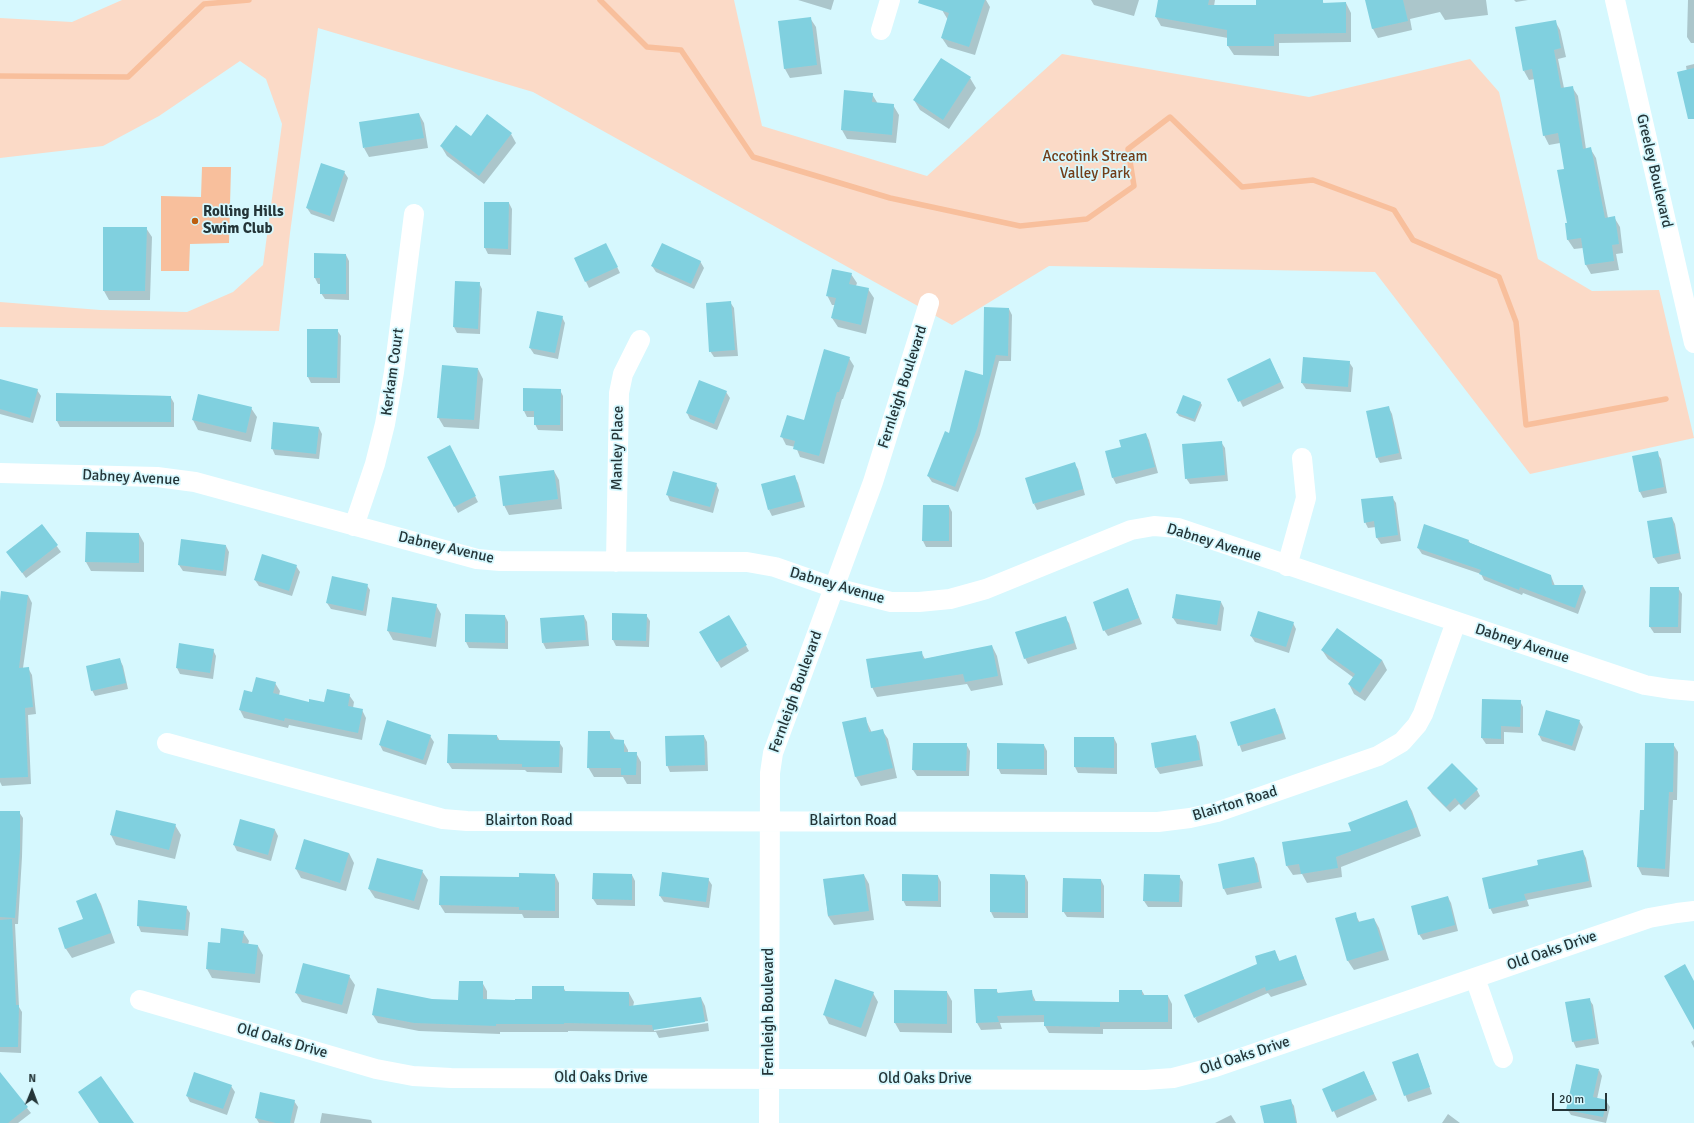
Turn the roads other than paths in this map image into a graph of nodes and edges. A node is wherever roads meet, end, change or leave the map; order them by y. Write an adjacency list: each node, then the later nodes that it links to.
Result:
1 (890, 0): 3 (street)
2 (1615, 0): 7 (street, Greeley Boulevard)
3 (881, 30)
4 (414, 214): 10 (street, Kerkam Court)
5 (929, 303): 13 (street, Fernleigh Boulevard)
6 (640, 340): 11 (street, Manley Place)
7 (1694, 343)
8 (1302, 458): 12 (street)
9 (0, 473): 10 (street, Dabney Avenue)
10 (354, 526): 11 (street, Dabney Avenue)
11 (616, 562): 13 (street, Dabney Avenue)
12 (1287, 566): 13 (street, Dabney Avenue); 14 (street, Dabney Avenue)
13 (835, 588): 17 (street, Fernleigh Boulevard)
14 (1456, 622): 15 (street, Dabney Avenue); 17 (street, Blairton Road)
15 (1694, 691)
16 (167, 743): 17 (street, Blairton Road)
17 (770, 821): 22 (street, Fernleigh Boulevard)
18 (1694, 911): 19 (street, Old Oaks Drive)
19 (1475, 978): 21 (street); 22 (street, Old Oaks Drive)
20 (140, 1000): 22 (street, Old Oaks Drive)
21 (1503, 1058)
22 (769, 1078): 23 (street, Fernleigh Boulevard)
23 (769, 1123)

